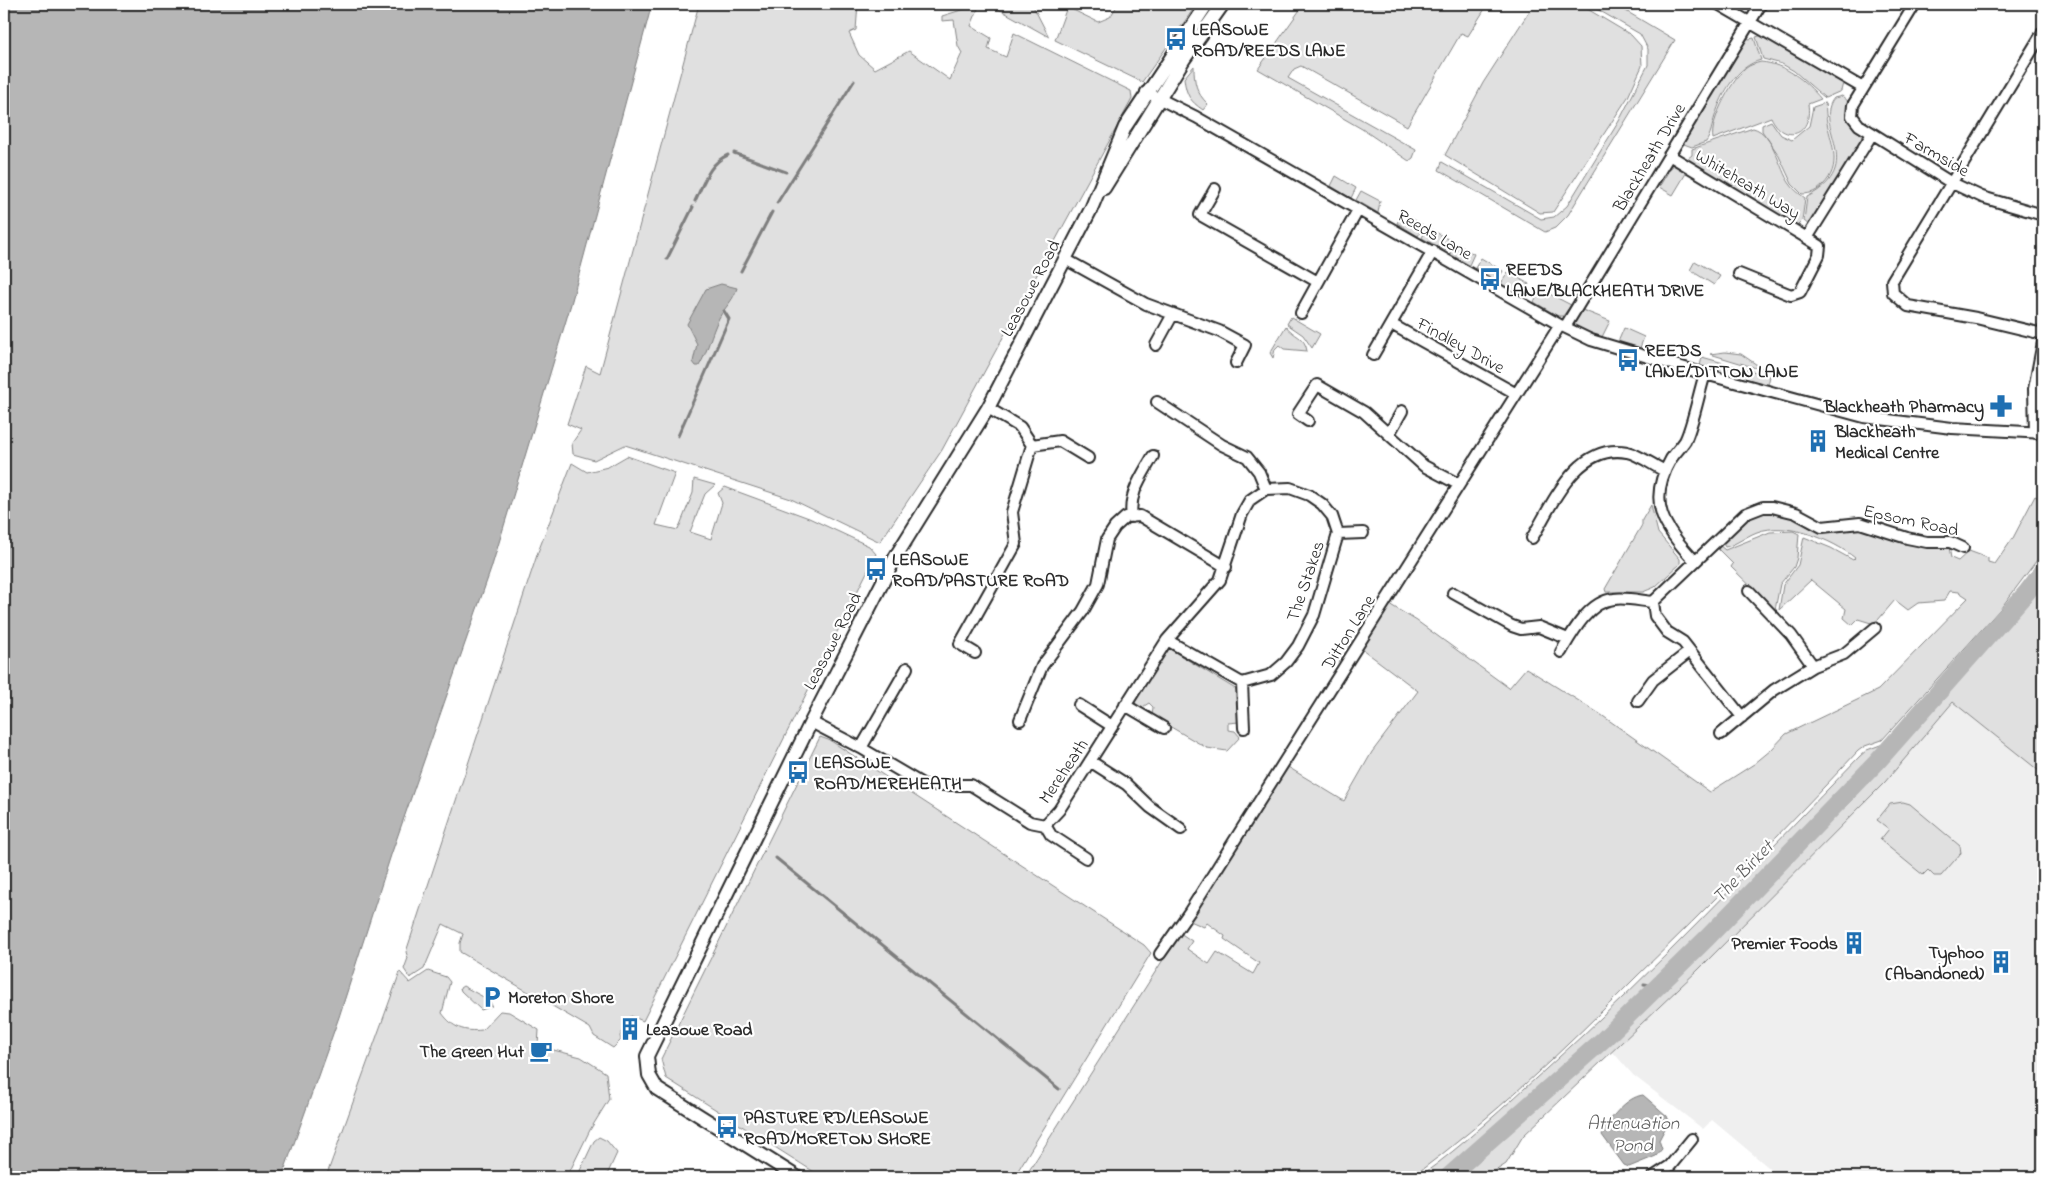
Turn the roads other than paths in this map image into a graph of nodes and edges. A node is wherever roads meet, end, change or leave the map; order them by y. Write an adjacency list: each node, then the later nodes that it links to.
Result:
1 (1207, 4): 9 (main road, Leasowe Road)
2 (1223, 4): 10 (main road, Leasowe Road)
3 (1718, 4): 6 (street)
4 (1761, 4): 6 (street, Blackheath Drive)
5 (1915, 4): 8 (street)
6 (1750, 22): 8 (street); 12 (street, Blackheath Drive)
7 (2043, 32): 13 (street)
8 (1863, 88): 11 (street, Farmside)
9 (1146, 92): 10 (street, Reeds Lane); 15 (main road, Leasowe Road)
10 (1160, 98): 15 (main road, Leasowe Road); 16 (street, Reeds Lane)
11 (1872, 134): 13 (street, Farmside); 18 (street, Whiteheath Way)
12 (1669, 155): 18 (street, Whiteheath Way); 26 (street, Blackheath Drive)
13 (1950, 182): 17 (street, Farmside); 27 (street)
14 (1214, 189): 22 (street)
15 (1091, 208): 20 (main road, Leasowe Road)
16 (1358, 210): 19 (street, Reeds Lane); 22 (street)
17 (2043, 215)
18 (1807, 238): 21 (street)
19 (1433, 251): 25 (street); 26 (street, Reeds Lane)
20 (1065, 259): 24 (street); 35 (main road, Leasowe Road)
21 (1739, 274)
22 (1318, 282): 23 (street)
23 (1301, 313)
24 (1173, 314): 29 (street); 31 (street)
25 (1391, 324): 30 (street); 33 (street, Findley Drive)
26 (1562, 326): 32 (street, Reeds Lane); 33 (street, Ditton Lane)
27 (2043, 334)
28 (2043, 342): 38 (street)
29 (1156, 345)
30 (1373, 355)
31 (1236, 363)
32 (1705, 374): 38 (street, Reeds Lane); 43 (street)
33 (1516, 394): 44 (street, Ditton Lane)
34 (1156, 402): 45 (street)
35 (988, 408): 40 (street); 70 (main road, Leasowe Road)
36 (1402, 411): 39 (street)
37 (1308, 421): 39 (street)
38 (2039, 433)
39 (1389, 434): 44 (street)
40 (1032, 445): 42 (street); 61 (street)
41 (1153, 456): 46 (street)
42 (1088, 458)
43 (1665, 472): 49 (street); 51 (street)
44 (1458, 484): 80 (street, Ditton Lane)
45 (1266, 488): 48 (street, The Stakes); 52 (street, Mereheath)
46 (1132, 517): 52 (street); 69 (street)
47 (1363, 533): 48 (street)
48 (1338, 534): 64 (street, The Stakes)
49 (1532, 538)
50 (1963, 548): 51 (street, Epsom Road)
51 (1695, 561): 55 (street, Epsom Road)
52 (1226, 567): 58 (street, Mereheath)
53 (1749, 591): 62 (street)
54 (1453, 593): 57 (street)
55 (1653, 602): 57 (street); 59 (street)
56 (1875, 628): 62 (street)
57 (1568, 639): 60 (street)
58 (1167, 640): 64 (street); 67 (street, Mereheath)
59 (1690, 650): 65 (street); 68 (street)
60 (1561, 652)
61 (975, 653)
62 (1813, 666): 68 (street)
63 (907, 668): 75 (street)
64 (1242, 683): 73 (street)
65 (1638, 701)
66 (1079, 705): 71 (street)
67 (1125, 705): 71 (street, Mereheath); 72 (street)
68 (1742, 717): 74 (street)
69 (1020, 720)
70 (811, 722): 75 (street, Mereheath); 82 (main road, Leasowe Road)
71 (1112, 726): 76 (street, Mereheath)
72 (1164, 728)
73 (1244, 728)
74 (1721, 734)
75 (861, 748): 77 (street, Mereheath)
76 (1090, 761): 77 (street, Mereheath); 78 (street)
77 (1045, 825): 79 (street)
78 (1181, 829)
79 (1086, 858)
80 (1160, 954)
81 (1692, 1139): 83 (street)
82 (797, 1177)
83 (1653, 1177)

